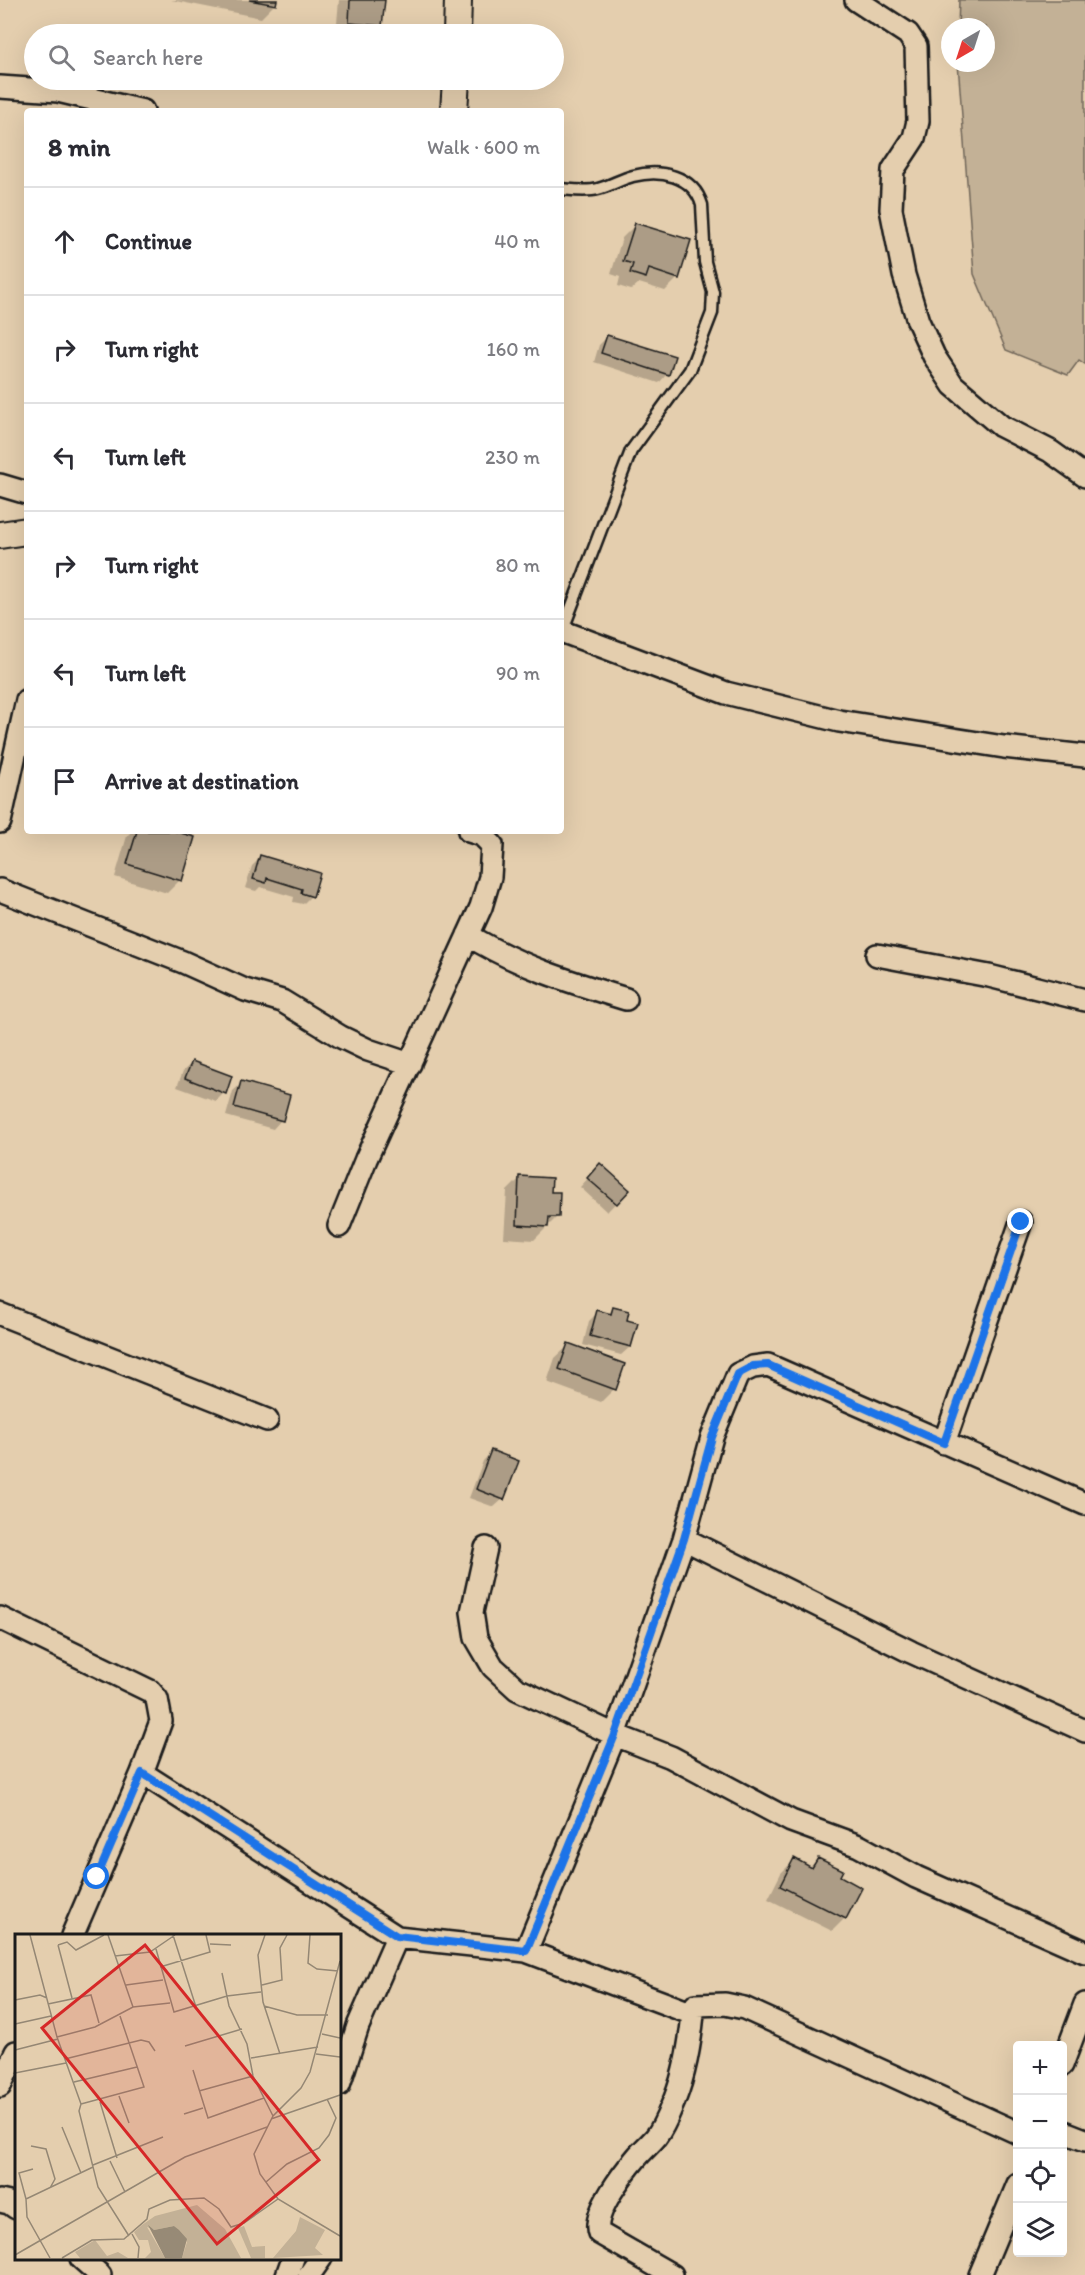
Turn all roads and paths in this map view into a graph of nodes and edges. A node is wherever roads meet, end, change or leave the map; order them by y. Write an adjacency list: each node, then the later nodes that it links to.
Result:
1 (458, 0): 3 (street)
2 (856, 0): 11 (street)
3 (457, 24)
4 (0, 87): 5 (street)
5 (24, 89)
6 (44, 90): 8 (street)
7 (455, 90): 9 (street)
8 (129, 108)
9 (454, 108)
10 (564, 189): 16 (lane)
11 (1085, 476)
12 (0, 485): 13 (street)
13 (24, 492)
14 (24, 532): 15 (street)
15 (0, 536)
16 (564, 627)
17 (564, 633): 19 (street)
18 (24, 714): 20 (street)
19 (1085, 756)
20 (0, 822)
21 (479, 834): 23 (street)
22 (0, 890): 27 (street)
23 (468, 935): 25 (street); 27 (street)
24 (877, 956): 26 (street)
25 (626, 999)
26 (1085, 1000)
27 (410, 1064): 29 (street)
28 (1021, 1222): 32 (street)
29 (339, 1226)
30 (0, 1314): 31 (street)
31 (267, 1420)
32 (944, 1443): 33 (street); 34 (street)
33 (1085, 1504)
34 (684, 1539): 37 (street); 38 (street)
35 (486, 1548): 38 (street)
36 (0, 1618): 39 (street)
37 (1085, 1731)
38 (615, 1735): 42 (street); 43 (street)
39 (142, 1773): 40 (street); 41 (street)
40 (73, 1934)
41 (397, 1936): 42 (street); 48 (street)
42 (526, 1951): 45 (street)
43 (1085, 1952)
44 (1085, 2004): 47 (street)
45 (693, 2014): 50 (street); 62 (street)
46 (10, 2052): 49 (street)
47 (1067, 2052)
48 (340, 2082)
49 (0, 2086)
50 (1013, 2131)
51 (1067, 2133): 52 (street)
52 (1085, 2140)
53 (1013, 2194): 63 (street)
54 (0, 2201): 55 (street)
55 (15, 2207)
56 (82, 2260): 59 (street)
57 (293, 2260): 60 (street)
58 (320, 2260): 61 (street)
59 (100, 2275)
60 (287, 2275)
61 (309, 2275)
62 (672, 2275)
63 (980, 2275)

